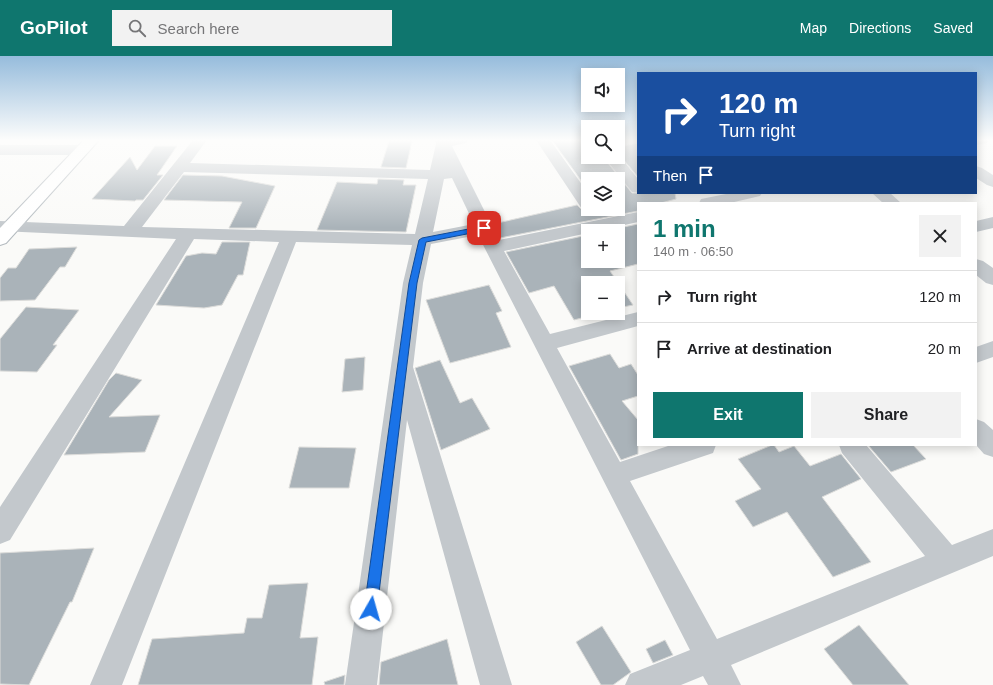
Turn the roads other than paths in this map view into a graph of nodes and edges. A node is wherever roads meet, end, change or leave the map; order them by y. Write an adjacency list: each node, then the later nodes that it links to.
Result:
1 (56, 169): 20 (main road)
2 (177, 169): 24 (street)
3 (258, 169): 8 (street)
4 (448, 169): 8 (street)
5 (563, 169): 13 (street)
6 (622, 169): 10 (street)
7 (977, 172): 9 (street)
8 (448, 175): 27 (street); 29 (street)
9 (993, 182)
10 (637, 188)
11 (643, 194): 15 (street)
12 (881, 194): 17 (street)
13 (581, 196)
14 (743, 196): 16 (street)
15 (649, 202)
16 (712, 202)
17 (892, 202)
18 (637, 217): 21 (street)
19 (993, 222): 23 (street)
20 (4, 223): 24 (street); 28 (main road)
21 (606, 224)
22 (581, 227): 27 (street)
23 (977, 227)
24 (129, 232): 25 (street)
25 (188, 234): 26 (street); 42 (street)
26 (290, 236): 29 (street); 46 (street)
27 (489, 238): 29 (street); 33 (street)
28 (0, 239)
29 (422, 240): 36 (street)
30 (977, 266): 31 (street)
31 (993, 278)
32 (637, 319): 33 (street)
33 (544, 343): 41 (street)
34 (993, 349): 35 (street)
35 (977, 355)
36 (402, 365): 47 (street); 48 (street)
37 (977, 430): 40 (street)
38 (701, 446): 41 (street)
39 (852, 446): 44 (street)
40 (993, 446)
41 (614, 475): 45 (street)
42 (0, 531)
43 (993, 542): 44 (street)
44 (947, 561): 45 (street)
45 (710, 658): 49 (street); 50 (street)
46 (106, 685)
47 (361, 685)
48 (496, 685)
49 (640, 685)
50 (725, 685)

